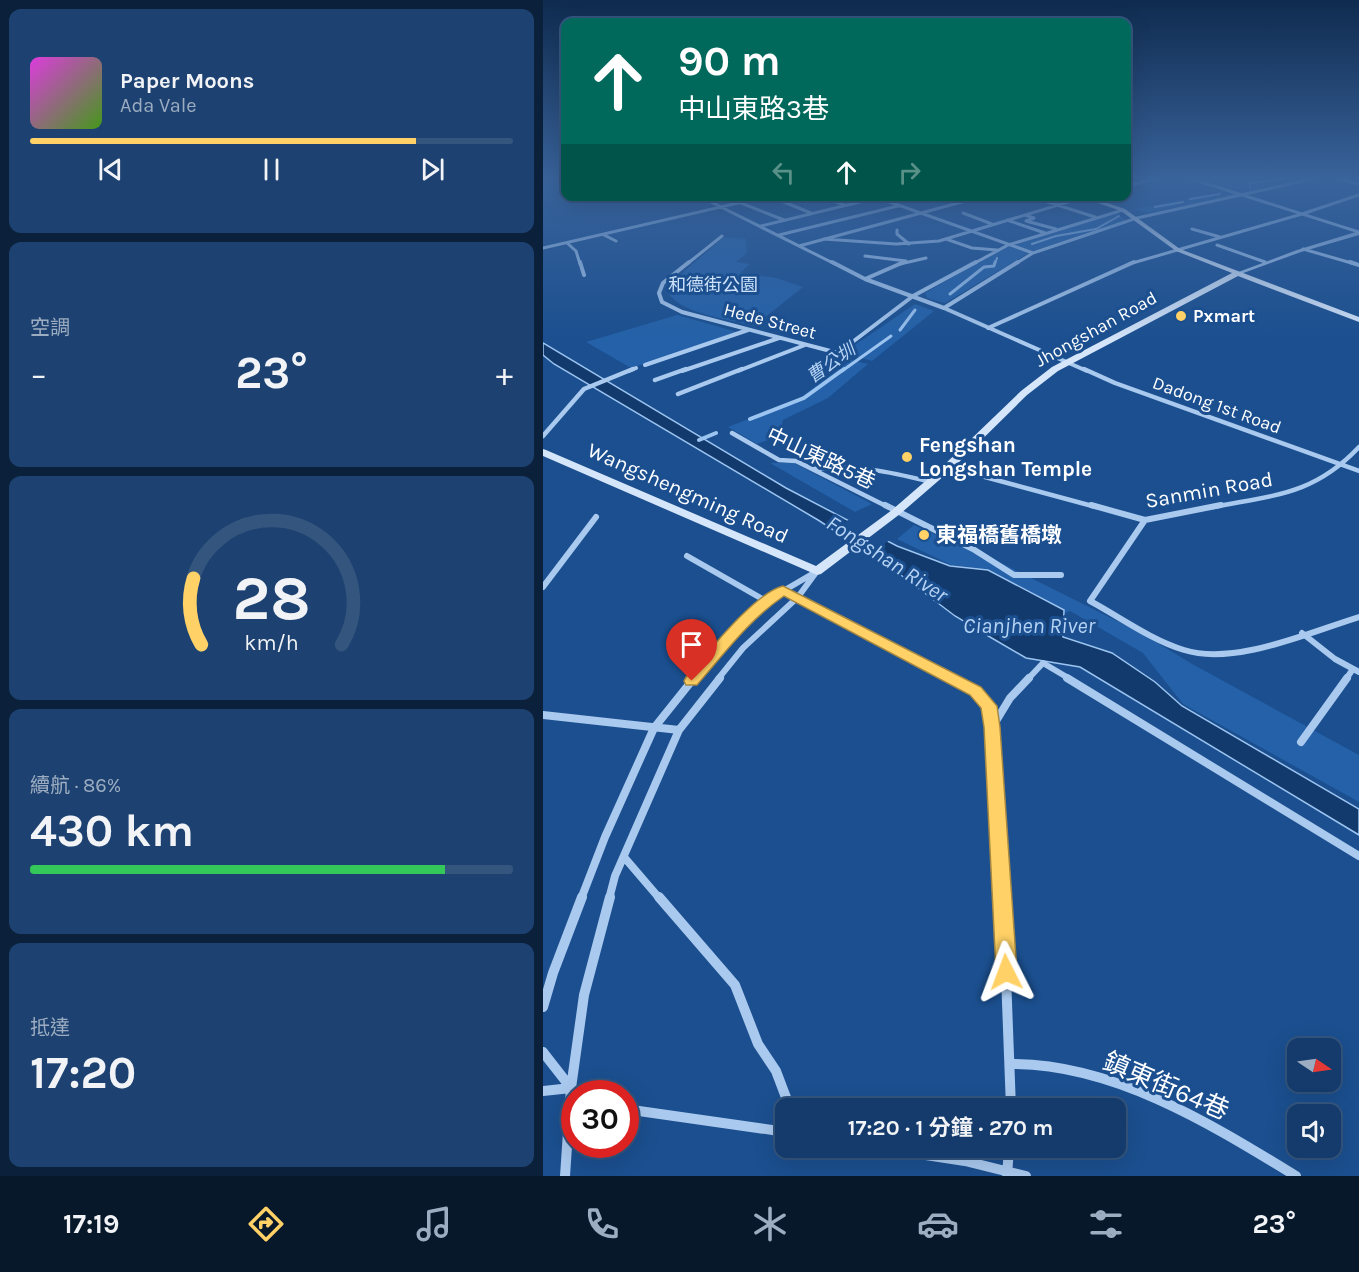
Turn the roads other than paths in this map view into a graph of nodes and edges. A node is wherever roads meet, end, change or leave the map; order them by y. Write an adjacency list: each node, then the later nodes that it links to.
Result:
1 (609, 234): 14 (street)
2 (775, 234): 16 (street, Dadong 1st Road)
3 (787, 234): 16 (street)
4 (844, 234): 18 (street)
5 (897, 234): 22 (street)
6 (960, 234): 19 (street)
7 (976, 234): 23 (street)
8 (1042, 234): 23 (street)
9 (1093, 234): 30 (street)
10 (1157, 234): 29 (main road)
11 (1209, 234): 17 (street)
12 (1231, 234): 17 (street)
13 (1353, 234): 27 (street, Jhongshan Road)
14 (604, 235): 20 (street); 21 (street)
15 (722, 236): 43 (street, Hede Street)
16 (779, 236): 25 (street, Dadong 1st Road)
17 (1220, 237): 29 (street)
18 (824, 239): 22 (street); 25 (street)
19 (945, 239): 22 (street); 28 (street)
20 (616, 241)
21 (567, 243): 26 (street); 37 (street)
22 (909, 244)
23 (1008, 245): 28 (street); 30 (street)
24 (1217, 245): 34 (street)
25 (799, 246): 38 (street, Dadong 1st Road)
26 (543, 248)
27 (1303, 249): 34 (street, Jhongshan Road); 35 (street)
28 (999, 250): 39 (street)
29 (1178, 250): 36 (main road); 42 (street)
30 (1033, 253): 40 (street)
31 (865, 256): 33 (street)
32 (926, 258): 33 (street)
33 (907, 261): 38 (street)
34 (1266, 262): 36 (street, Jhongshan Road)
35 (1359, 265)
36 (1236, 274): 41 (main road); 46 (main road, Jhongshan Road)
37 (584, 275)
38 (865, 279): 39 (street, Dadong 1st Road)
39 (913, 296): 40 (street, Dadong 1st Road); 45 (street, Hede Street)
40 (943, 308): 42 (street, Dadong 1st Road)
41 (1359, 320)
42 (988, 328): 46 (street, Dadong 1st Road)
43 (749, 330): 44 (street, Hede Street); 47 (street)
44 (780, 338): 45 (street, Hede Street); 49 (street)
45 (805, 345): 50 (street)
46 (1066, 362): 55 (street, Dadong 1st Road); 56 (main road, Jhongshan Road)
47 (645, 365)
48 (636, 368): 52 (street)
49 (654, 380)
50 (678, 393)
51 (732, 433): 57 (street, 中山東路5巷)
52 (543, 435)
53 (1359, 447): 55 (street, Sanmin Road)
54 (543, 452): 64 (main road, Wangshengming Road)
55 (1342, 466): 58 (street, Dadong 1st Road); 62 (street, Sanmin Road)
56 (948, 467): 59 (main road, Jhongshan Road); 62 (street, Sanmin Road)
57 (813, 469): 59 (street); 60 (street, 中山東路5巷)
58 (1359, 471)
59 (931, 482): 60 (main road, Jhongshan Road)
60 (893, 515): 64 (main road, Jhongshan Road); 65 (street, 中山東路5巷)
61 (596, 517): 66 (street)
62 (1145, 520): 71 (street)
63 (687, 556): 69 (street)
64 (817, 571): 67 (street); 68 (street)
65 (1061, 575)
66 (543, 587)
67 (783, 590): 68 (street); 69 (street)
68 (798, 597): 74 (street); 76 (street)
69 (766, 601): 75 (street)
70 (1359, 617): 71 (street)
71 (1302, 633): 72 (street)
72 (1356, 671): 77 (street)
73 (543, 715): 75 (street)
74 (992, 727): 78 (street); 82 (street)
75 (654, 728): 76 (street); 80 (street)
76 (679, 730): 79 (street)
77 (1301, 742)
78 (1359, 856)
79 (624, 857): 84 (street); 87 (street)
80 (543, 1007)
81 (543, 1052): 83 (street)
82 (1010, 1064): 88 (street); 97 (street, 鎮東街64巷)
83 (565, 1080)
84 (572, 1080)
85 (561, 1089): 86 (street)
86 (543, 1091)
87 (786, 1098)
88 (1011, 1098)
89 (639, 1111): 90 (street)
90 (775, 1130)
91 (566, 1158): 95 (street)
92 (931, 1158): 94 (street)
93 (1008, 1158): 94 (street)
94 (1007, 1173): 96 (street)
95 (565, 1176)
96 (1026, 1176)
97 (1296, 1176)

